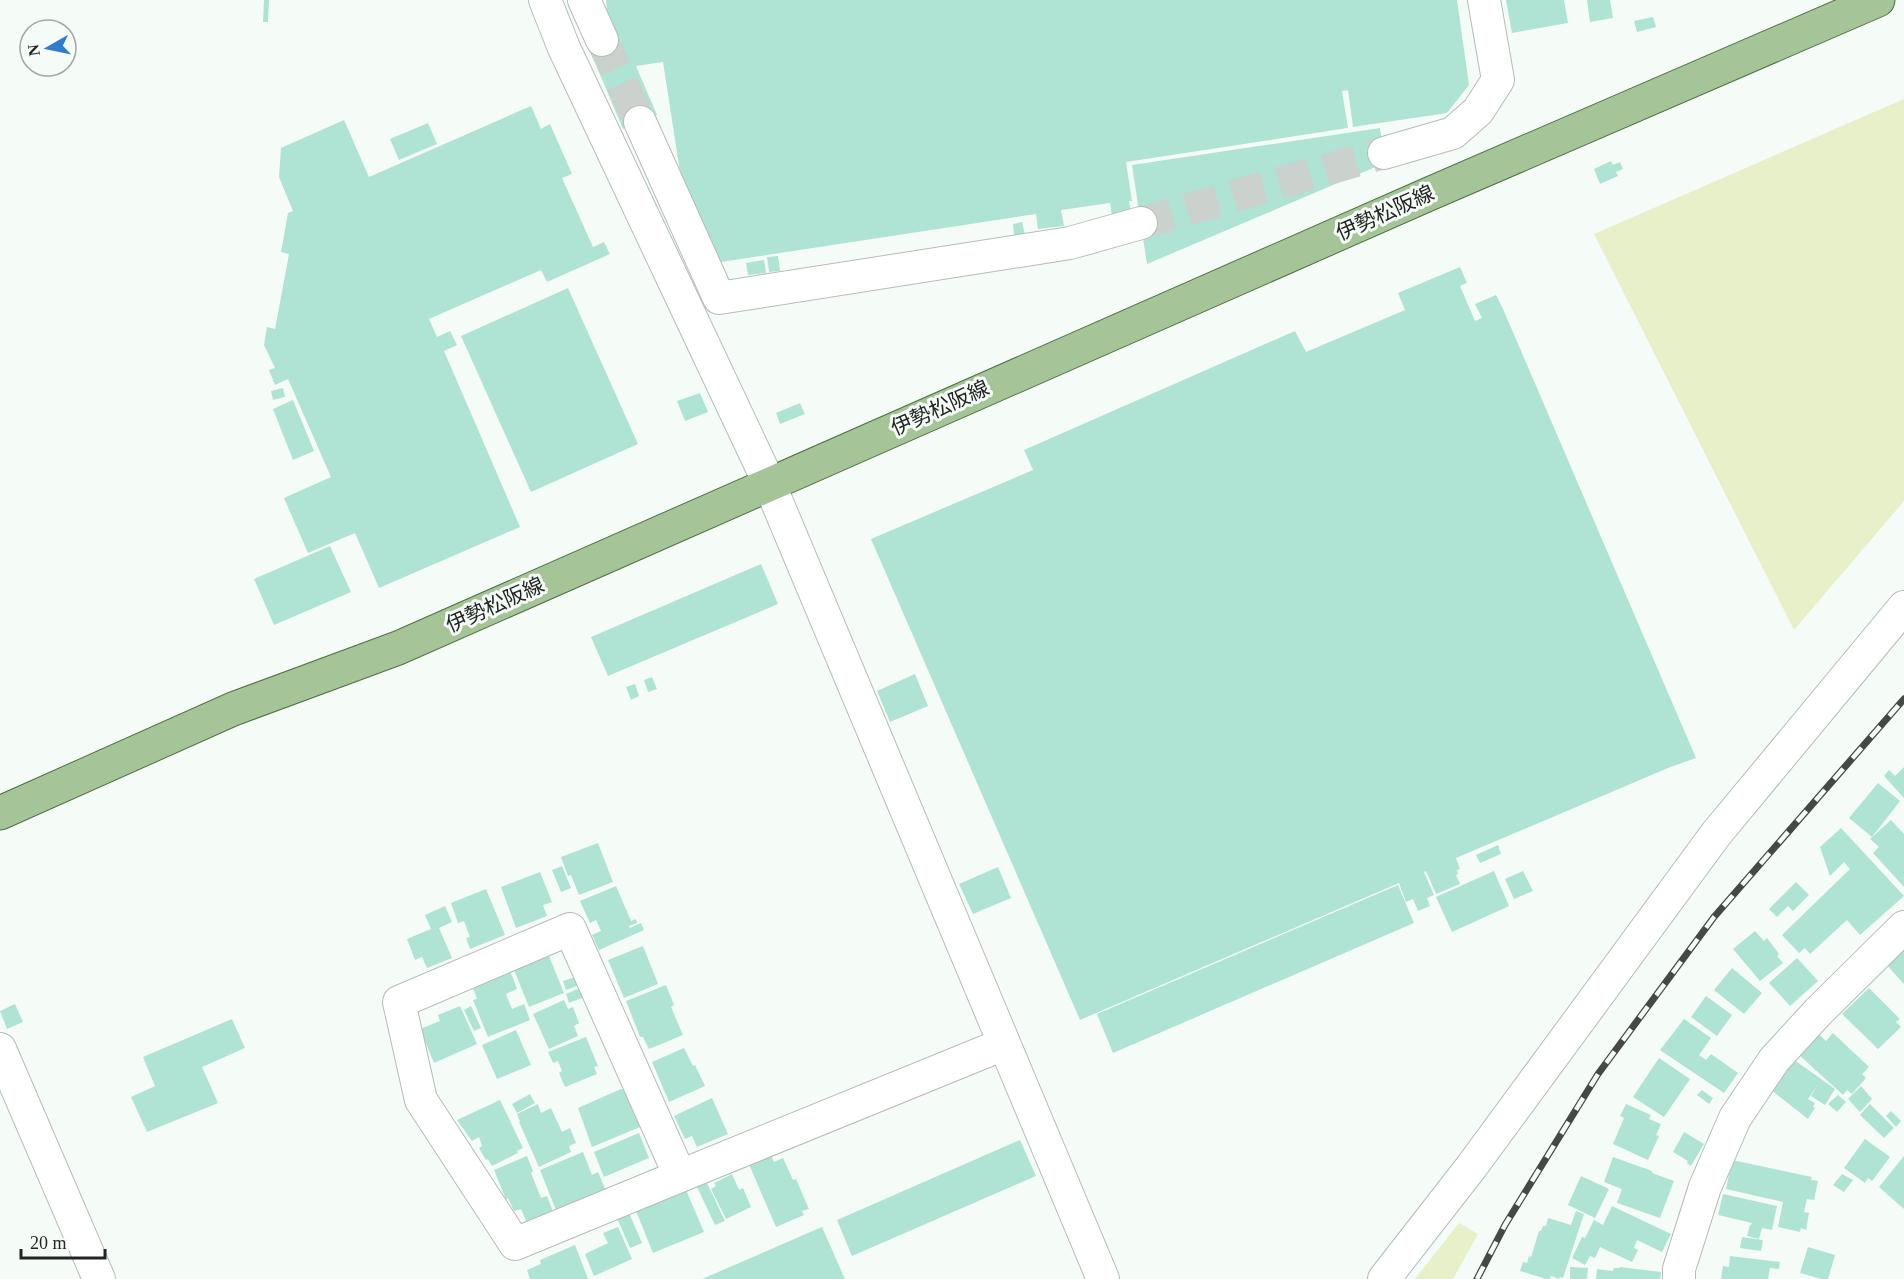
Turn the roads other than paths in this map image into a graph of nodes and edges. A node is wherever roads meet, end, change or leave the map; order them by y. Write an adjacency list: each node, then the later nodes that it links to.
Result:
1 (545, 0): 9 (street)
2 (584, 0): 5 (street)
3 (1484, 0): 7 (street)
4 (1878, 0): 9 (main road, 伊勢松阪線)
5 (602, 40)
6 (640, 122): 8 (street)
7 (1384, 153)
8 (1141, 223)
9 (769, 483): 11 (main road, 伊勢松阪線); 13 (street)
10 (1904, 607): 18 (street)
11 (0, 813)
12 (1904, 927): 19 (street)
13 (1004, 1044): 15 (street); 17 (street)
14 (0, 1049): 16 (street)
15 (680, 1176): 15 (street)
16 (99, 1279)
17 (1103, 1279)
18 (1384, 1279)
19 (1679, 1279)

